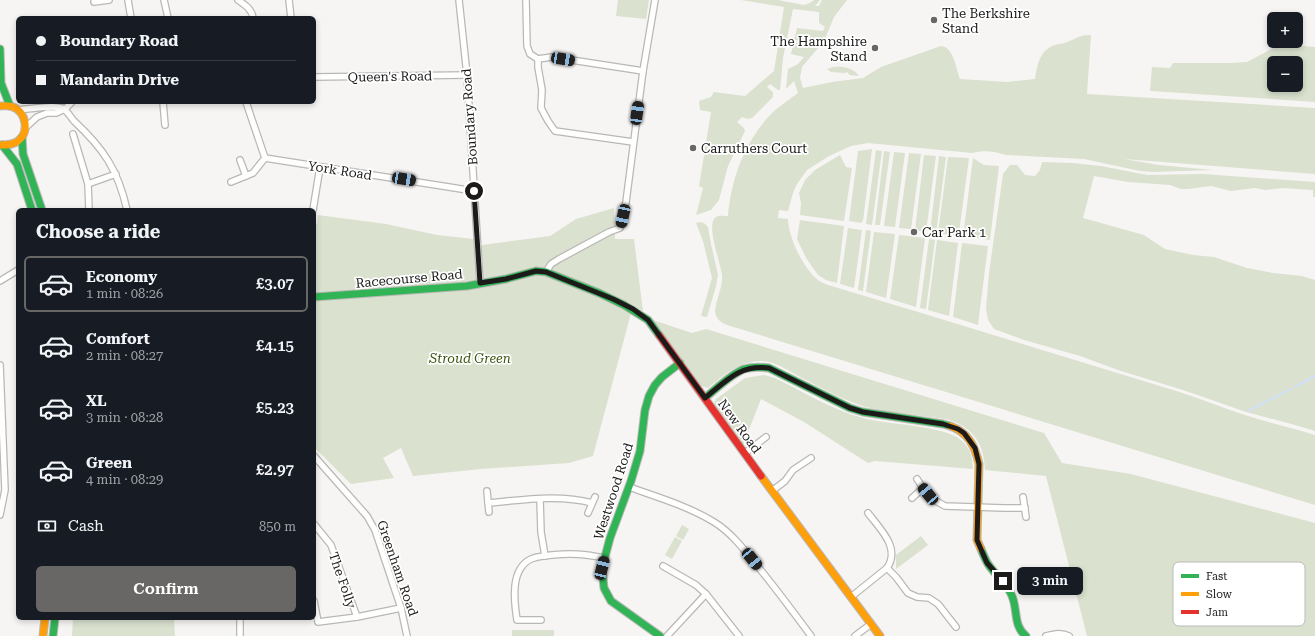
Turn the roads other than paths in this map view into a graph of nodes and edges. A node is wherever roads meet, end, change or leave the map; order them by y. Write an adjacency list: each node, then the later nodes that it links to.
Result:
1 (109, 0): 9 (street)
2 (128, 0): 10 (street)
3 (164, 0): 11 (street)
4 (238, 0): 12 (street)
5 (289, 0): 13 (street)
6 (459, 0): 17 (street, Boundary Road)
7 (526, 0): 15 (street)
8 (655, 0): 16 (street)
9 (94, 2)
10 (131, 16)
11 (168, 16)
12 (253, 16)
13 (292, 16)
14 (0, 49): 23 (main road)
15 (538, 59): 16 (street); 30 (street)
16 (643, 71): 30 (street)
17 (467, 74): 18 (street, Queen's Road); 39 (street, Boundary Road)
18 (316, 77)
19 (70, 104): 25 (street)
20 (163, 104): 26 (street)
21 (247, 104): 32 (street)
22 (0, 106): 23 (main road)
23 (10, 106): 24 (main road)
24 (18, 110): 25 (street); 27 (main road)
25 (65, 110): 27 (street); 35 (street)
26 (165, 125)
27 (25, 128): 29 (main road)
28 (72, 134): 38 (street)
29 (22, 137): 31 (main road); 41 (main road)
30 (633, 142): 46 (street)
31 (1, 145): 40 (main road)
32 (264, 158): 34 (street, York Road); 36 (street)
33 (240, 160): 36 (street)
34 (320, 167): 39 (street, York Road); 44 (street)
35 (116, 174): 38 (street); 43 (street)
36 (246, 176): 37 (street)
37 (231, 182)
38 (88, 184): 42 (street)
39 (474, 191): 48 (street, Boundary Road)
40 (31, 208)
41 (41, 208)
42 (89, 208)
43 (126, 208)
44 (313, 208)
45 (16, 271): 47 (street)
46 (546, 272): 48 (main road, Racecourse Road); 50 (main road, New Road)
47 (0, 281)
48 (480, 283): 49 (main road, Racecourse Road)
49 (316, 297)
50 (680, 363): 52 (main road, New Road); 58 (main road, Westwood Road)
51 (0, 365): 71 (street)
52 (705, 398): 54 (main road, New Road); 66 (main road)
53 (766, 437): 54 (street)
54 (745, 453): 61 (main road, New Road)
55 (316, 458): 80 (street, Greenham Road)
56 (811, 458): 61 (street)
57 (917, 479): 59 (street)
58 (629, 487): 75 (main road, Westwood Road); 96 (street)
59 (923, 488): 63 (street); 66 (street)
60 (487, 491): 65 (street)
61 (772, 491): 79 (main road, New Road)
62 (1023, 497): 67 (street)
63 (912, 498)
64 (540, 499): 65 (street); 69 (street); 74 (street)
65 (488, 503): 68 (street)
66 (978, 507): 67 (street); 99 (main road)
67 (1025, 508): 72 (street)
68 (489, 512)
69 (588, 513)
70 (868, 513): 77 (street)
71 (0, 515)
72 (1026, 517)
73 (316, 526): 82 (street, The Folly)
74 (545, 556): 75 (street); 86 (street)
75 (604, 558): 93 (main road, Westwood Road)
76 (663, 566): 78 (street)
77 (887, 568): 79 (street); 88 (street)
78 (706, 594): 94 (street); 95 (street)
79 (851, 597): 87 (main road, New Road)
80 (401, 608): 82 (street, The Folly); 92 (street, Greenham Road)
81 (316, 612): 82 (street, The Folly)
82 (357, 617)
83 (45, 620): 89 (main road)
84 (54, 620): 90 (main road)
85 (240, 620): 91 (street)
86 (541, 620)
87 (871, 624): 97 (street); 98 (main road, New Road)
88 (956, 627)
89 (43, 636)
90 (52, 636)
91 (240, 636)
92 (407, 636)
93 (660, 636)
94 (667, 636)
95 (739, 636)
96 (811, 636)
97 (855, 636)
98 (880, 636)
99 (1026, 636)
100 (1046, 636): 101 (street)
101 (1069, 636)

